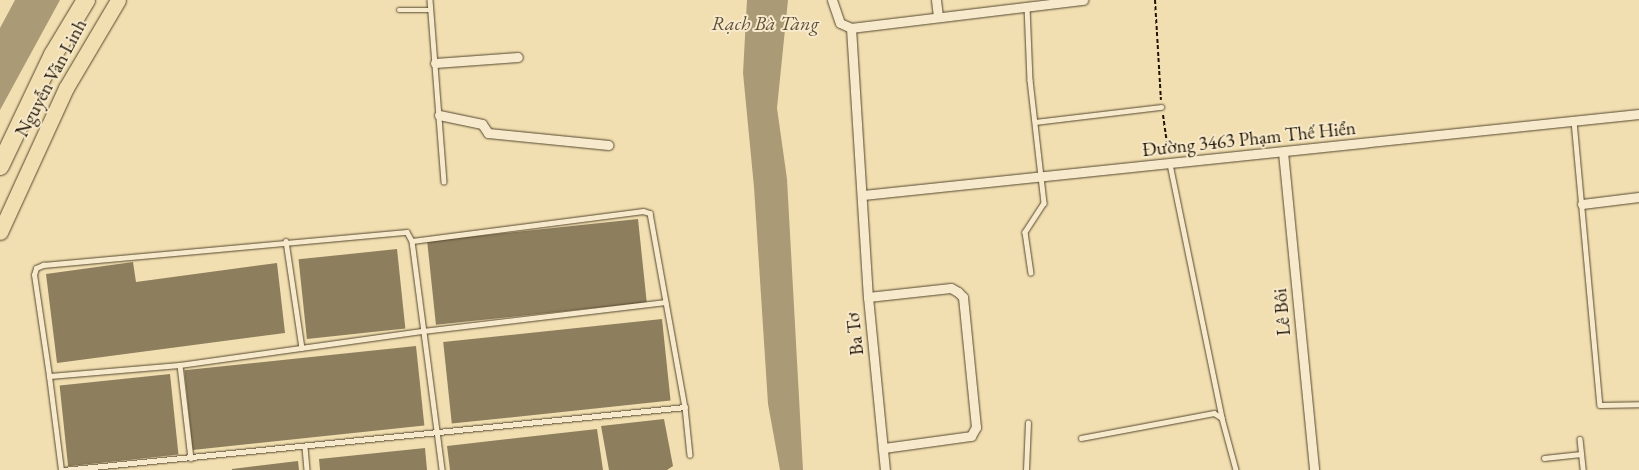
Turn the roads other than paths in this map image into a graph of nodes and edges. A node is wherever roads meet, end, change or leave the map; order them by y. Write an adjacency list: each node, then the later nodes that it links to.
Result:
1 (86, 0): 22 (highway, Nguyễn Văn Linh)
2 (118, 0): 28 (main road, Nguyễn Văn Linh)
3 (430, 0): 9 (lane)
4 (832, 0): 11 (street)
5 (936, 0): 10 (street)
6 (1083, 0): 7 (street)
7 (1026, 5): 10 (street); 18 (lane)
8 (400, 10): 9 (lane)
9 (431, 10): 13 (lane)
10 (938, 17): 11 (street)
11 (851, 28): 25 (street, Ba Tơ)
12 (518, 57): 13 (street)
13 (435, 63): 16 (lane)
14 (1161, 107): 18 (lane)
15 (1639, 114): 17 (street, Đường 3463 Phạm Thế Hiển)
16 (439, 115): 19 (street); 24 (lane)
17 (1574, 121): 20 (street, Đường 3463 Phạm Thế Hiển); 27 (lane)
18 (1035, 122): 23 (lane)
19 (608, 145)
20 (1284, 152): 21 (street, Đường 3463 Phạm Thế Hiển); 57 (street, Lê Bôi)
21 (1170, 164): 23 (street, Đường 3463 Phạm Thế Hiển); 40 (lane)
22 (0, 166)
23 (1042, 178): 25 (street, Đường 3463 Phạm Thế Hiển); 31 (lane)
24 (444, 181)
25 (863, 195): 32 (street, Ba Tơ)
26 (1639, 197): 27 (street)
27 (1582, 204): 38 (lane)
28 (0, 232)
29 (412, 240): 30 (lane); 33 (lane); 34 (lane)
30 (286, 241): 35 (lane); 37 (lane)
31 (1031, 273)
32 (868, 297): 46 (street, Ba Tơ); 46 (street)
33 (665, 302): 34 (lane); 39 (lane)
34 (424, 331): 35 (lane); 42 (lane)
35 (302, 348): 36 (lane)
36 (180, 365): 37 (lane); 49 (lane)
37 (49, 376): 51 (lane)
38 (1639, 404)
39 (684, 407): 42 (lane); 48 (lane)
40 (1222, 418): 43 (lane); 56 (lane)
41 (1028, 422): 55 (lane)
42 (437, 433): 45 (lane); 53 (lane)
43 (1081, 438)
44 (1580, 439): 47 (lane)
45 (305, 447): 49 (lane); 52 (lane)
46 (883, 448): 54 (street, Ba Tơ)
47 (1581, 454): 50 (lane); 58 (lane)
48 (690, 455)
49 (191, 458): 51 (lane)
50 (1544, 458)
51 (62, 470)
52 (307, 470)
53 (442, 470)
54 (885, 470)
55 (1026, 470)
56 (1236, 470)
57 (1314, 470)
58 (1583, 470)

